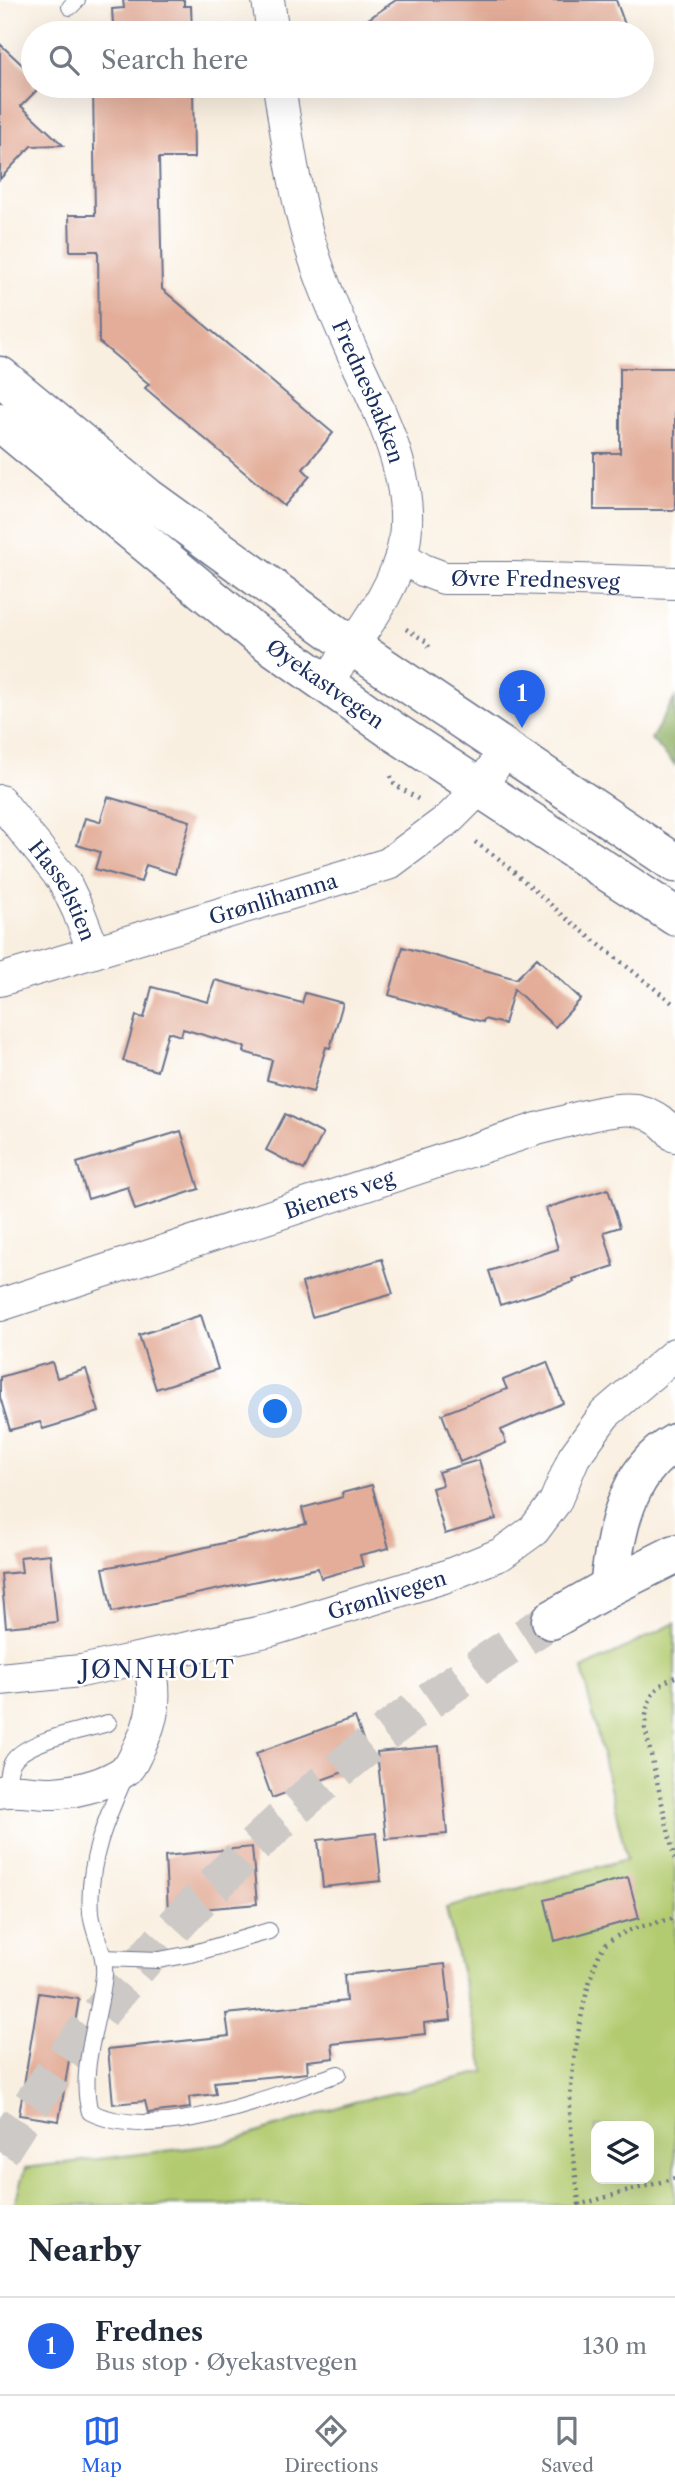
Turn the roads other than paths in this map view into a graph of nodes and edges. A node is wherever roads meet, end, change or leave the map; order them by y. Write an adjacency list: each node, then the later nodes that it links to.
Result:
1 (268, 0): 2 (street)
2 (271, 21)
3 (281, 98): 6 (street, Frednesbakken)
4 (0, 376): 8 (main road)
5 (0, 422): 9 (main road, Øyekastvegen)
6 (401, 556): 7 (street, Øvre Frednesveg); 8 (street, Frednesbakken)
7 (675, 583)
8 (352, 646): 9 (street, Frednesbakken); 10 (main road)
9 (325, 684): 11 (main road, Øyekastvegen)
10 (506, 748): 11 (street, Grønlihamna); 13 (main road)
11 (481, 788): 14 (main road, Øyekastvegen); 15 (street, Grønlihamna)
12 (0, 801): 15 (street, Hasselstien)
13 (675, 863)
14 (675, 916)
15 (94, 952): 16 (street, Grønlihamna)
16 (0, 981)
17 (675, 1136): 18 (street, Bieners veg)
18 (0, 1305)
19 (675, 1354): 24 (street, Grønlivegen)
20 (675, 1443): 22 (main road)
21 (675, 1554): 22 (main road)
22 (609, 1587): 23 (main road)
23 (551, 1620)
24 (149, 1658): 25 (street, Grønlivegen); 27 (street)
25 (0, 1679)
26 (108, 1723): 28 (lane)
27 (128, 1769): 28 (street); 30 (lane)
28 (4, 1791)
29 (269, 1931): 30 (lane)
30 (104, 1958): 31 (lane)
31 (338, 2074)

